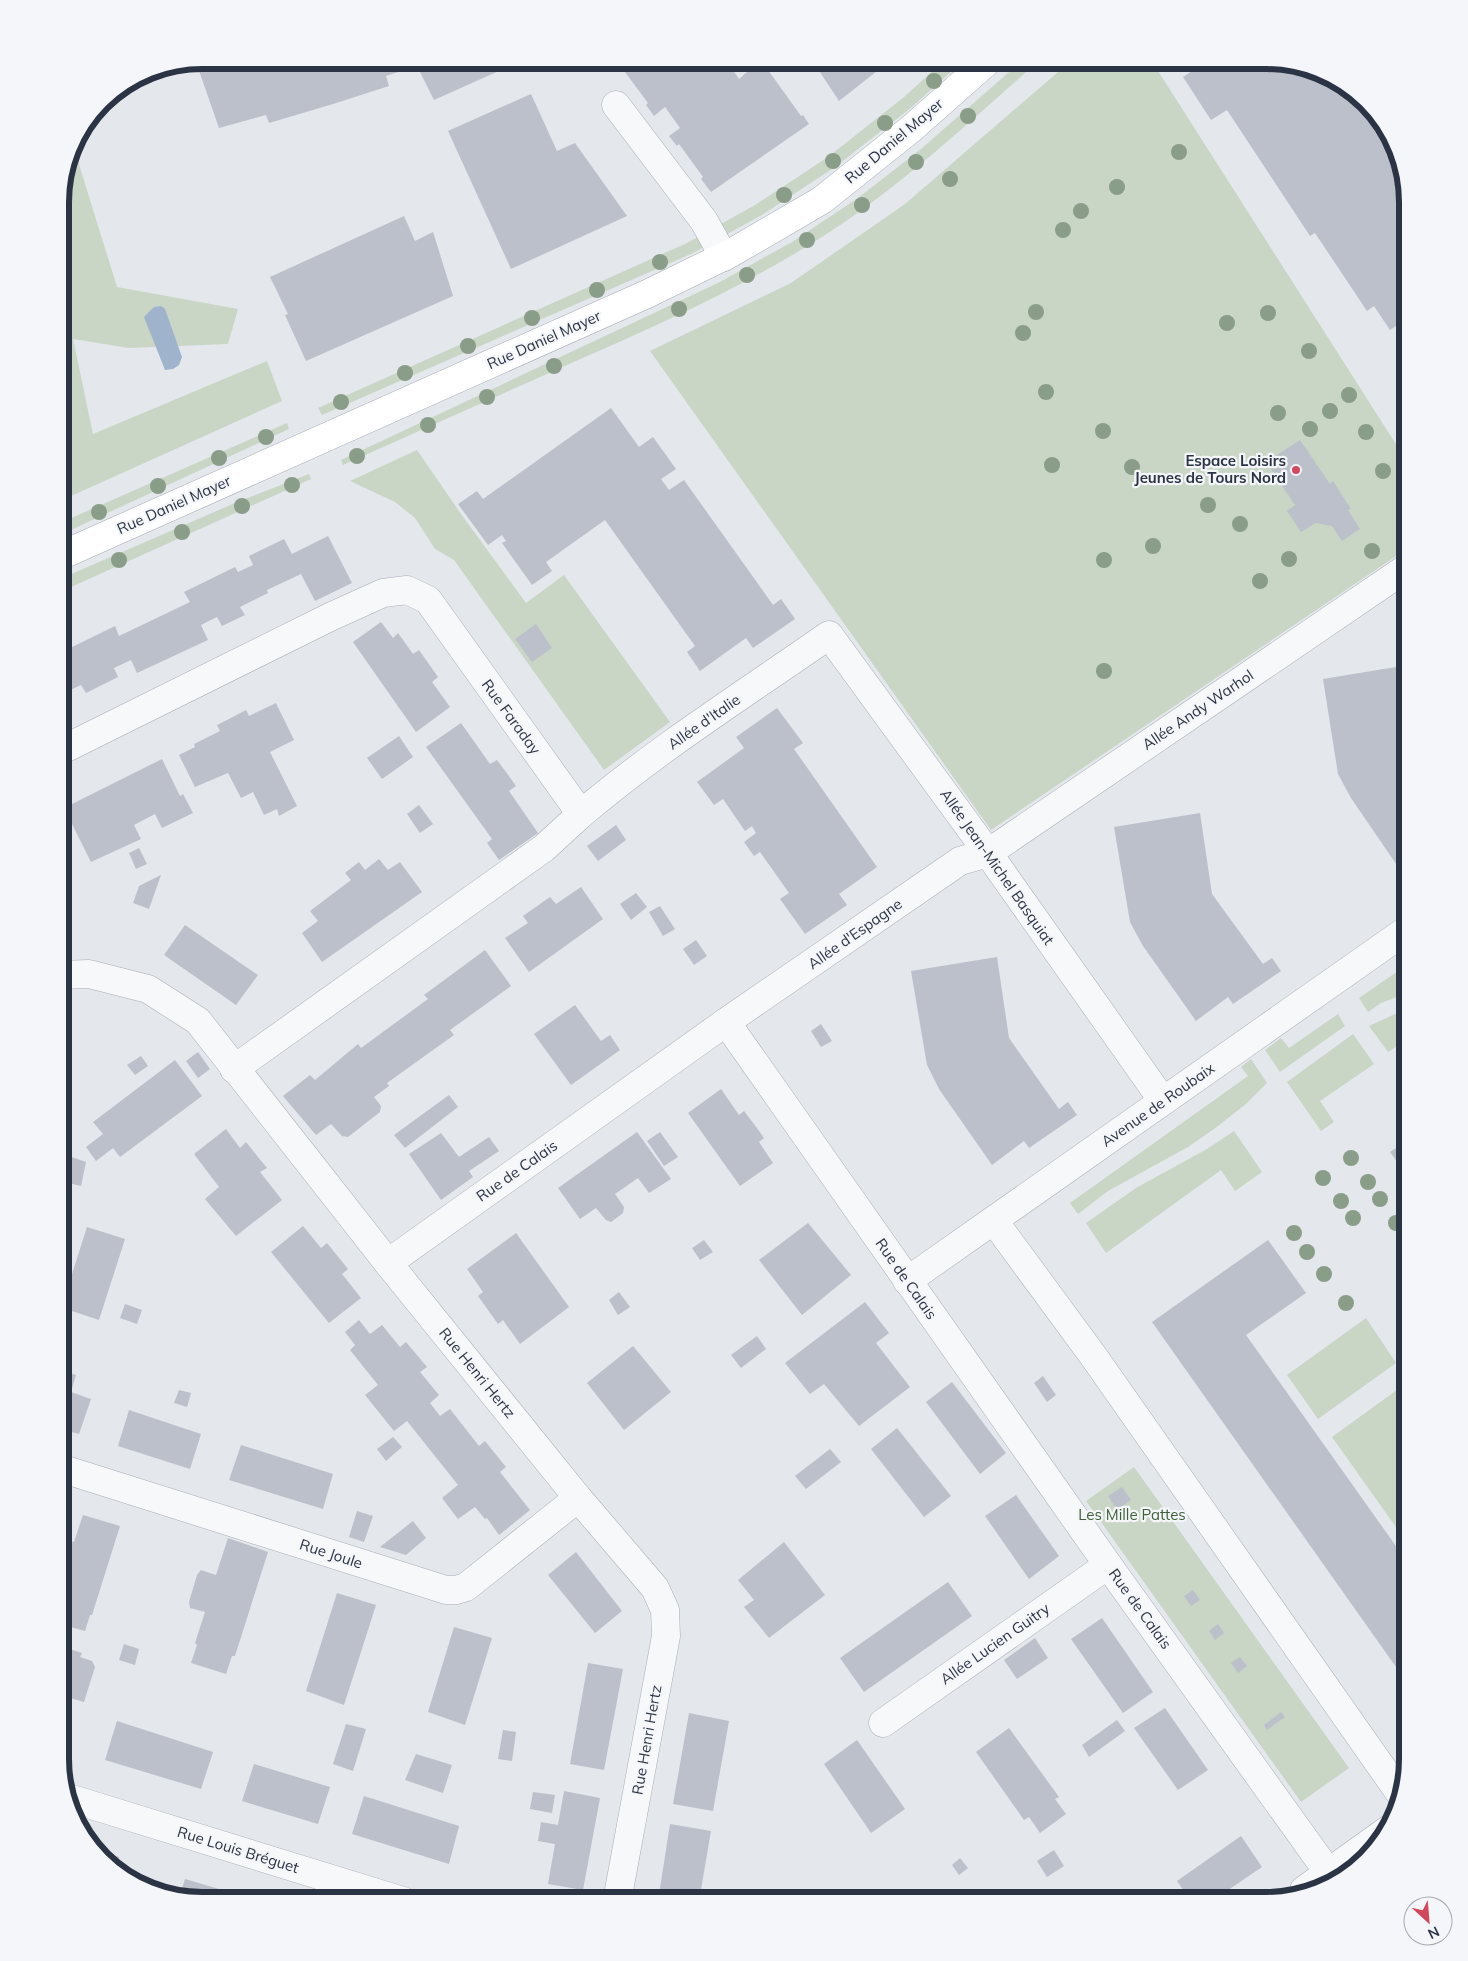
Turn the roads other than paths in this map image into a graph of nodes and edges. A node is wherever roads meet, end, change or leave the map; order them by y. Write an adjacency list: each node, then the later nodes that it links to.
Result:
1 (979, 69): 3 (main road, Rue Daniel Mayer)
2 (616, 105): 3 (street)
3 (724, 256): 4 (main road, Rue Daniel Mayer)
4 (69, 552)
5 (1399, 573): 9 (street, Allée Andy Warhol)
6 (829, 634): 8 (street, Allée d'Italie); 9 (street, Allée Jean-Michel Basquiat)
7 (69, 747): 8 (street, Rue Faraday)
8 (581, 814): 13 (street)
9 (988, 853): 12 (street, Allée d'Espagne); 14 (street, Allée Jean-Michel Basquiat)
10 (1399, 935): 14 (street, Avenue de Roubaix)
11 (69, 975): 13 (street, Rue Henri Hertz)
12 (726, 1022): 16 (street, Rue de Calais); 17 (street, Rue de Calais)
13 (234, 1069): 16 (street, Rue Henri Hertz)
14 (1163, 1102): 15 (street, Avenue de Roubaix)
15 (994, 1220): 17 (street, Avenue de Roubaix); 22 (street)
16 (388, 1263): 19 (street, Rue Henri Hertz)
17 (907, 1281): 20 (street, Rue de Calais)
18 (69, 1471): 19 (street, Rue Joule)
19 (578, 1498): 28 (street, Rue Henri Hertz)
20 (1108, 1565): 21 (street, Allée Lucien Guitry); 25 (street, Rue de Calais)
21 (883, 1723)
22 (1396, 1788)
23 (75, 1800): 27 (street, Rue Louis Bréguet)
24 (1369, 1843): 25 (street)
25 (1328, 1872): 26 (street)
26 (1312, 1884)
27 (374, 1892)
28 (619, 1892)

